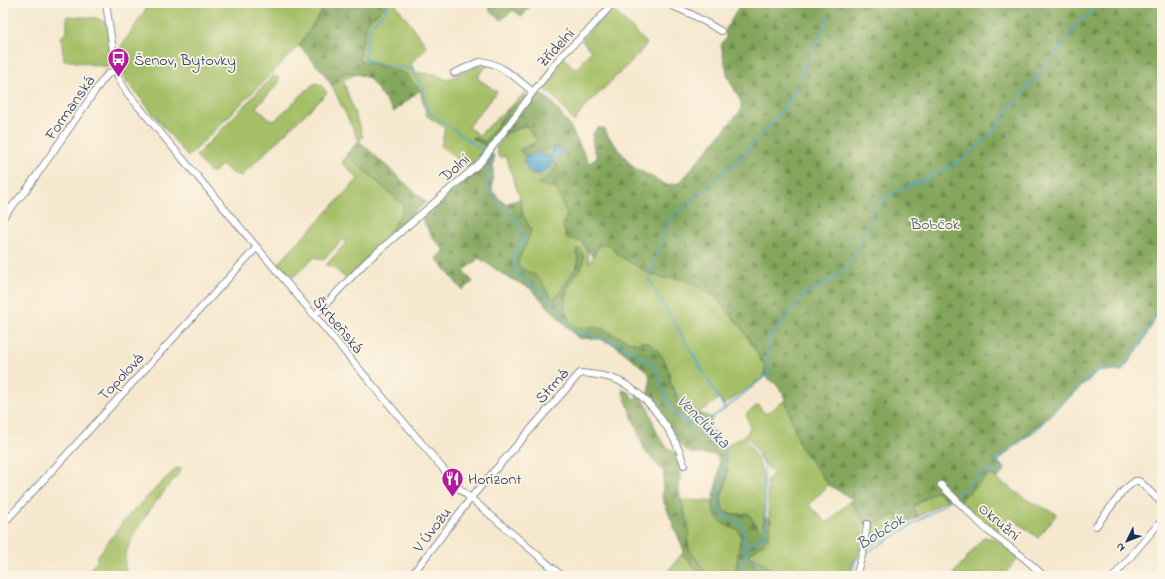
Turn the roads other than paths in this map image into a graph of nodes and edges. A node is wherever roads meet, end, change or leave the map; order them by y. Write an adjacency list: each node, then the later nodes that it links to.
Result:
1 (106, 3): 5 (street, Formanská)
2 (613, 3): 7 (street, Zřídelní)
3 (666, 3): 4 (street)
4 (721, 31)
5 (116, 70): 8 (street, Formanská); 9 (street, Škrbeňská)
6 (454, 73): 7 (street)
7 (533, 92): 10 (street, Dolní)
8 (4, 216)
9 (257, 247): 10 (street, Škrbeňská); 16 (street, Topolová)
10 (315, 315): 13 (street, Škrbeňská)
11 (684, 465): 13 (street, Strmá)
12 (941, 485): 22 (street, Okružní)
13 (470, 498): 19 (street, V Úvozu); 20 (street, Škrbeňská)
14 (1162, 503): 18 (street)
15 (1162, 520): 23 (street)
16 (3, 524)
17 (867, 524): 21 (street)
18 (1096, 526)
19 (411, 576)
20 (562, 576)
21 (856, 576)
22 (1044, 576)
23 (1115, 576)

